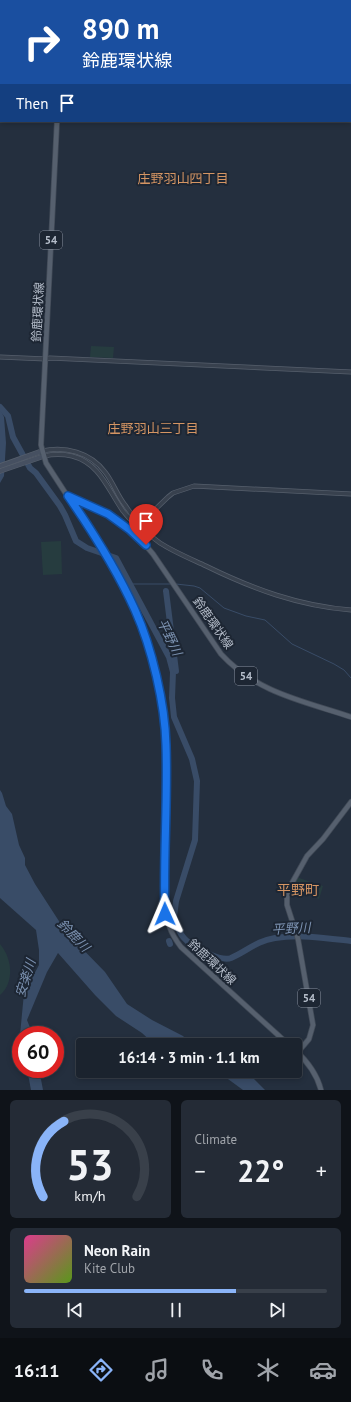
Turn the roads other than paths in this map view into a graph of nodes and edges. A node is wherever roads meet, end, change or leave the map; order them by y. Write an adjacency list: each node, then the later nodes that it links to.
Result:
1 (57, 122): 3 (main road, 鈴鹿環状線 / 54)
2 (0, 357): 3 (street)
3 (46, 359): 4 (street); 5 (main road, 鈴鹿環状線 / 54)
4 (351, 372)
5 (42, 451): 6 (main road, 鈴鹿環状線 / 54); 7 (main road); 13 (street)
6 (44, 456): 8 (main road); 10 (main road, 鈴鹿環状線 / 54); 13 (street)
7 (0, 466)
8 (0, 471)
9 (351, 494): 13 (street)
10 (68, 496): 11 (main road, 鈴鹿環状線 / 54); 12 (main road, 鈴鹿環状線 / 54)
11 (86, 504): 12 (main road); 15 (main road, 鈴鹿環状線 / 54)
12 (76, 507): 17 (main road, 鈴鹿環状線 / 54)
13 (139, 525): 14 (street)
14 (351, 610)
15 (351, 717)
16 (351, 802): 18 (main road, 54)
17 (281, 1038)
18 (302, 1045)
19 (302, 1058): 20 (main road, 54)
20 (321, 1090)

